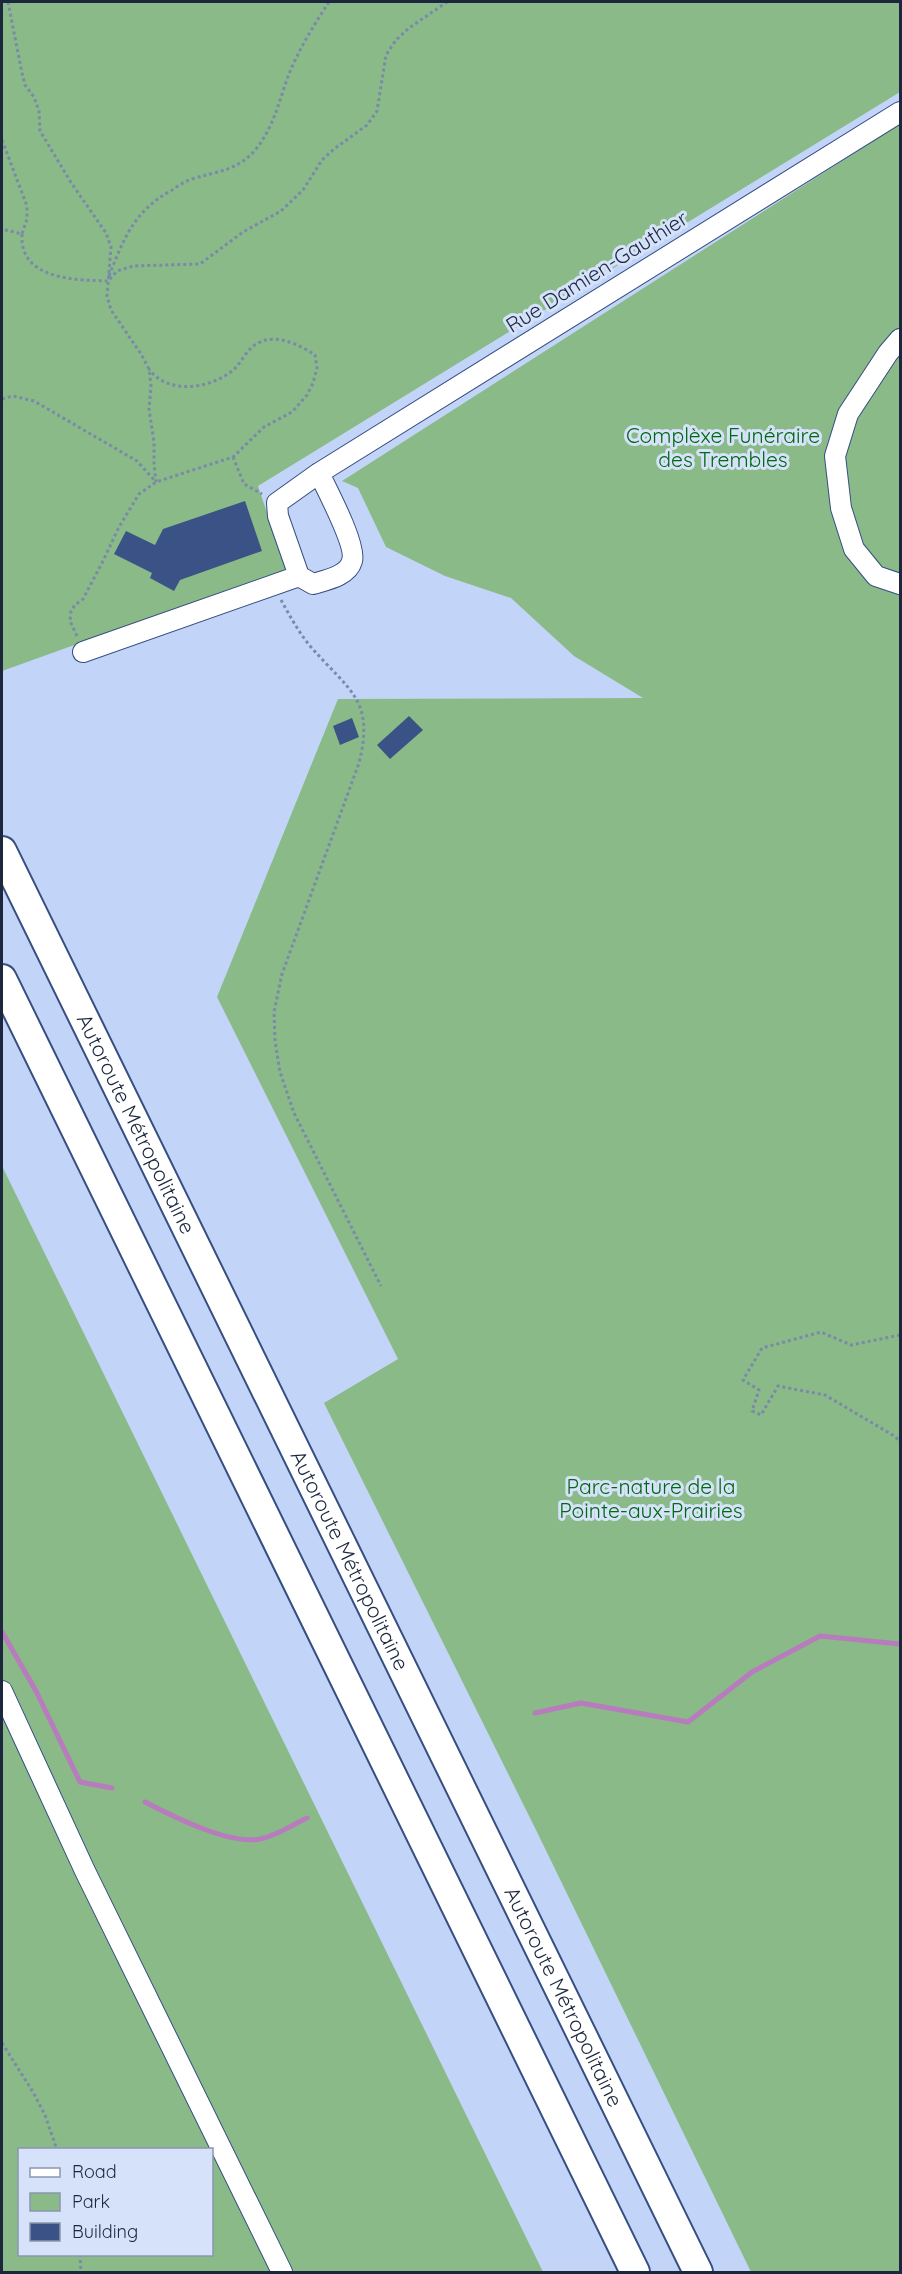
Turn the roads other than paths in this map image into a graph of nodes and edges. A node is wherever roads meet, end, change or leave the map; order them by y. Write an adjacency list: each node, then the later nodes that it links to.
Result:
1 (900, 112): 3 (street, Rue Damien-Gauthier)
2 (900, 339): 5 (street)
3 (319, 473): 4 (street, Rue Damien-Gauthier); 4 (street)
4 (299, 576): 6 (street)
5 (900, 584)
6 (83, 652)
7 (2, 850): 12 (highway, Autoroute Métropolitaine)
8 (2, 979): 11 (highway)
9 (2, 1691): 10 (street)
10 (282, 2272)
11 (634, 2272)
12 (698, 2272)

